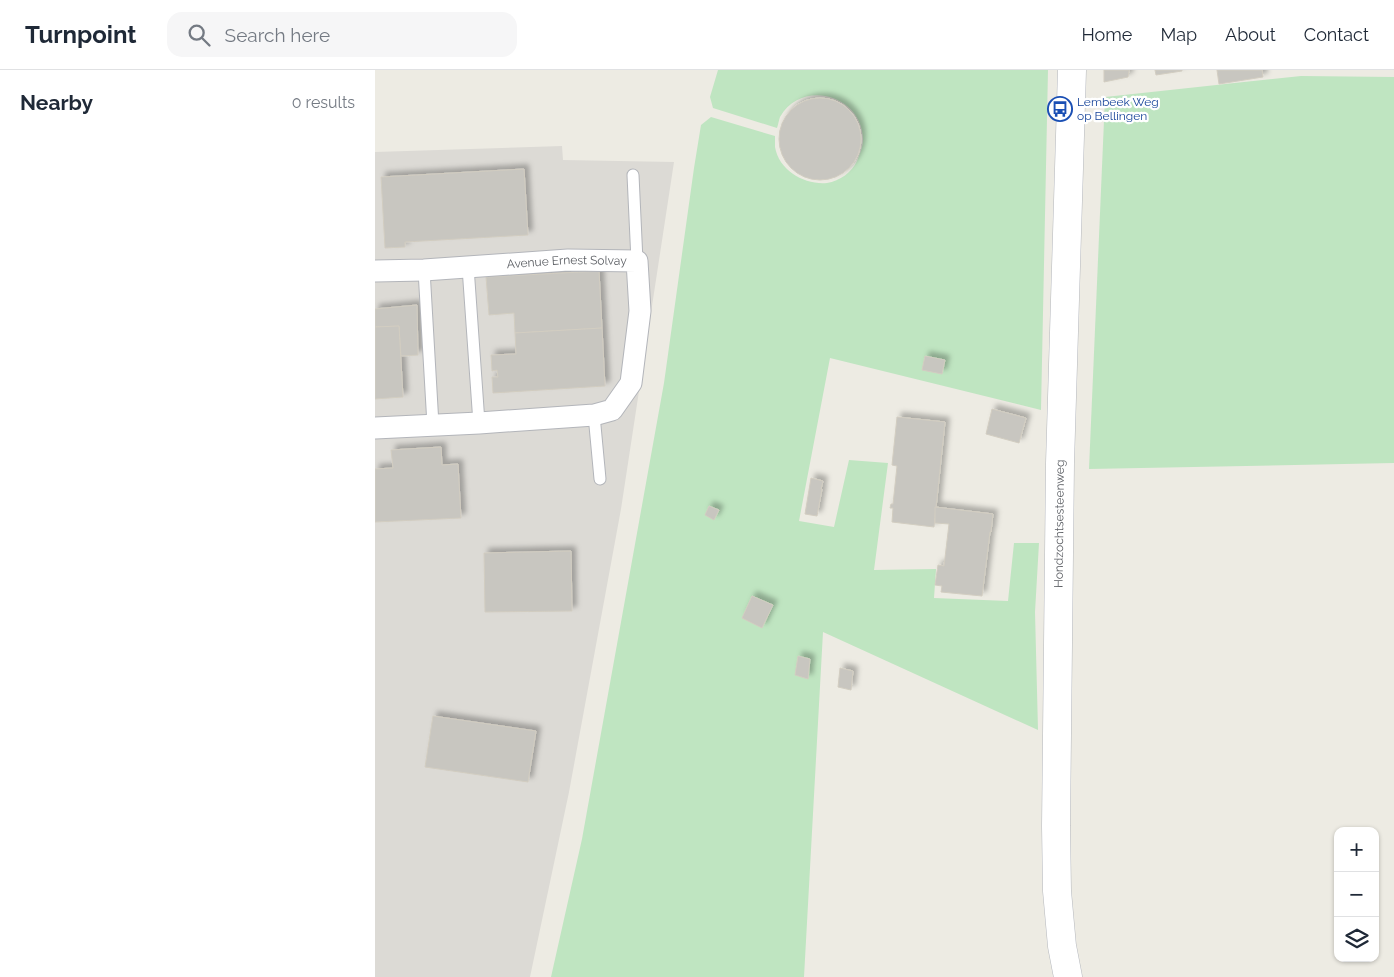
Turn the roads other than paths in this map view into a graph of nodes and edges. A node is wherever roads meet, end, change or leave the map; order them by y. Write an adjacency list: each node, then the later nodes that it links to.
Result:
1 (1072, 70): 12 (main road, Hondzochtsesteenweg)
2 (633, 175): 3 (lane)
3 (637, 261): 4 (street, Avenue Ernest Solvay); 7 (street, Avenue Ernest Solvay)
4 (468, 267): 5 (street, Avenue Ernest Solvay); 8 (lane)
5 (424, 270): 6 (street, Avenue Ernest Solvay); 9 (lane)
6 (375, 271)
7 (594, 415): 8 (street, Avenue Ernest Solvay); 11 (lane)
8 (479, 423): 9 (street, Avenue Ernest Solvay)
9 (433, 425): 10 (street, Avenue Ernest Solvay)
10 (375, 428)
11 (600, 479)
12 (1067, 977)

